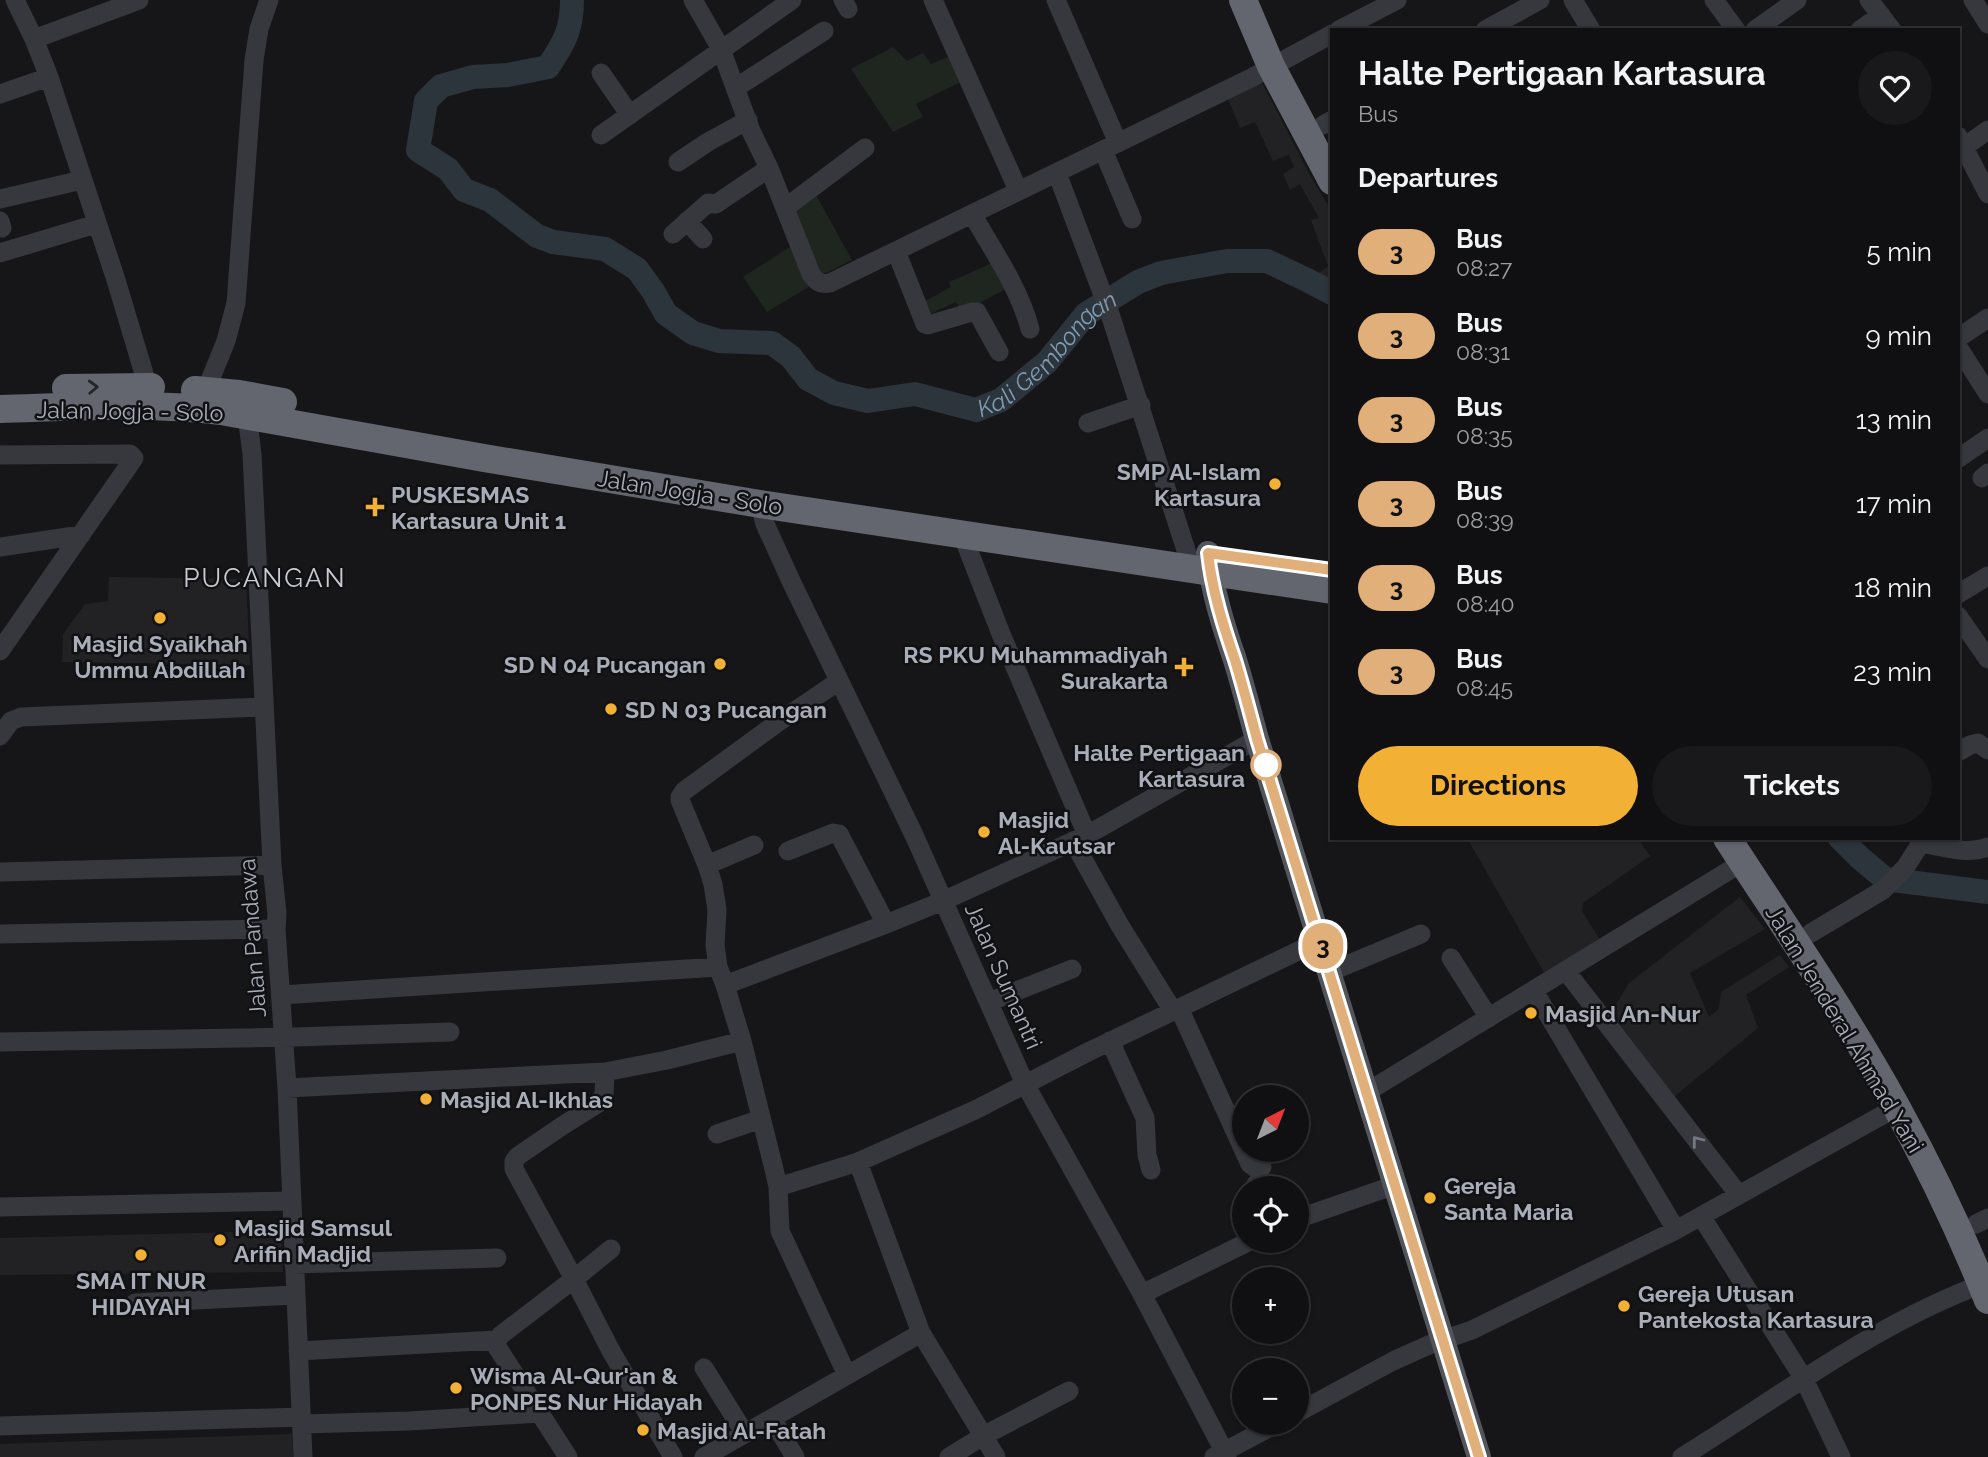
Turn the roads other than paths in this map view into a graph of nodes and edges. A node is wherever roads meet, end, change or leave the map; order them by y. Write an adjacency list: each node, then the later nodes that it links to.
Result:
1 (15, 0): 26 (street)
2 (139, 0): 26 (street)
3 (269, 0): 62 (street)
4 (693, 0): 27 (street)
5 (792, 0): 27 (street)
6 (933, 0): 46 (street)
7 (1056, 0): 39 (street)
8 (1244, 0): 28 (highway)
9 (1263, 0): 28 (highway)
10 (1396, 0): 18 (street)
11 (1540, 0): 19 (street)
12 (1573, 0): 20 (street)
13 (1714, 0): 21 (street)
14 (1797, 0): 22 (street)
15 (1973, 0): 17 (street)
16 (1881, 15): 23 (street)
17 (1988, 24)
18 (1343, 28)
19 (1489, 28)
20 (1590, 28)
21 (1735, 28)
22 (1758, 28)
23 (1863, 28)
24 (824, 32): 31 (street)
25 (1330, 35): 28 (street)
26 (34, 39): 30 (street)
27 (722, 49): 31 (street); 33 (street)
28 (1279, 62): 35 (highway); 39 (street); 44 (highway)
29 (601, 73): 33 (street)
30 (49, 77): 32 (street); 45 (street)
31 (737, 86): 34 (street)
32 (0, 94)
33 (630, 114): 37 (street)
34 (748, 120): 41 (street); 42 (street)
35 (1329, 129)
36 (1988, 131): 38 (street)
37 (601, 135)
38 (1961, 142): 47 (street)
39 (1110, 147): 43 (street); 51 (street)
40 (865, 148): 49 (street)
41 (678, 162)
42 (769, 168): 49 (street); 53 (street)
43 (1056, 173): 46 (street); 65 (street)
44 (1330, 177)
45 (82, 180): 48 (street); 52 (street)
46 (1018, 190): 50 (street)
47 (1988, 194)
48 (0, 199)
49 (785, 208): 54 (street)
50 (972, 214): 54 (street); 57 (street)
51 (1132, 219)
52 (96, 224): 55 (street); 64 (street)
53 (703, 239)
54 (896, 251): 60 (street)
55 (0, 253)
56 (1988, 318): 58 (street)
57 (1031, 329)
58 (1960, 337)
59 (1960, 350): 63 (street)
60 (999, 352)
61 (0, 390): 64 (highway, Jalan Jogja - Solo, one-way to 64)
62 (206, 390): 64 (highway, Jalan Jogja - Solo); 71 (highway, Jalan Jogja - Solo)
63 (1988, 394)
64 (144, 396): 66 (highway, Jalan Jogja - Solo); 67 (highway, Jalan Jogja - Solo); 68 (street)
65 (1141, 405): 69 (street); 79 (street)
66 (0, 409)
67 (247, 415): 71 (highway, Jalan Jogja - Solo); 88 (street, Jalan Pandawa)
68 (0, 422)
69 (1088, 422)
70 (1988, 438): 73 (street)
71 (485, 449): 74 (highway, Jalan Jogja - Solo); 78 (highway, Jalan Jogja - Solo)
72 (0, 455): 76 (street)
73 (1960, 457)
74 (760, 504): 75 (highway, Jalan Jogja - Solo); 87 (street, Jalan Sumantri)
75 (962, 534): 78 (highway, Jalan Jogja - Solo); 93 (street)
76 (80, 536): 77 (street); 85 (street)
77 (0, 547)
78 (1122, 549): 79 (highway)
79 (1198, 561): 80 (highway); 82 (highway); 90 (main road)
80 (1330, 570)
81 (1988, 576): 83 (street)
82 (1330, 590)
83 (1960, 593)
84 (1960, 619): 86 (street)
85 (0, 651)
86 (1988, 659)
87 (839, 681): 101 (street); 103 (street, Jalan Sumantri)
88 (264, 707): 89 (street); 100 (street, Jalan Pandawa)
89 (0, 736)
90 (1257, 739): 93 (street); 109 (main road)
91 (1988, 750): 92 (street)
92 (1960, 751)
93 (1080, 838): 103 (street); 118 (street)
94 (1730, 840): 98 (highway, Jalan Jenderal Ahmad Yani)
95 (1921, 841): 97 (street); 106 (street)
96 (754, 845): 101 (street)
97 (1988, 847)
98 (1746, 850): 106 (highway, Jalan Jenderal Ahmad Yani); 112 (street); 129 (highway, Jalan Jenderal Ahmad Yani)
99 (788, 851): 104 (street)
100 (272, 864): 102 (street); 105 (street, Jalan Pandawa)
101 (707, 865): 114 (street)
102 (0, 872)
103 (943, 901): 104 (street); 117 (street, Jalan Sumantri)
104 (886, 924): 114 (street)
105 (276, 929): 107 (street); 116 (street, Jalan Pandawa)
106 (1811, 933): 142 (highway, Jalan Jenderal Ahmad Yani)
107 (0, 934)
108 (1421, 934): 113 (street)
109 (1321, 940): 113 (main road); 118 (street)
110 (1451, 958): 119 (street)
111 (1073, 968): 117 (street)
112 (1566, 971): 115 (street); 137 (street, one-way to 112)
113 (1330, 972): 128 (main road)
114 (722, 976): 116 (street); 122 (street)
115 (1534, 991): 119 (street); 143 (street)
116 (281, 995): 121 (street, Jalan Pandawa)
117 (989, 1002): 126 (street, Jalan Sumantri)
118 (1176, 1009): 123 (street); 134 (street)
119 (1489, 1018): 128 (street)
120 (450, 1032): 121 (street)
121 (283, 1037): 124 (street); 127 (street, Jalan Pandawa)
122 (742, 1041): 125 (street); 130 (street)
123 (1110, 1041): 126 (street); 133 (street)
124 (0, 1042)
125 (605, 1072): 127 (street); 149 (street)
126 (1025, 1084): 132 (street); 151 (street, Jalan Sumantri)
127 (287, 1088): 138 (street, Jalan Pandawa)
128 (1367, 1092): 135 (main road)
129 (1897, 1107): 137 (street); 150 (highway, Jalan Jenderal Ahmad Yani)
130 (761, 1119): 131 (street); 136 (street)
131 (717, 1134)
132 (858, 1162): 136 (street); 154 (street)
133 (1151, 1170)
134 (1258, 1176)
135 (1395, 1185): 140 (street); 156 (main road)
136 (778, 1187): 159 (street)
137 (1739, 1195): 141 (street)
138 (291, 1201): 139 (street); 148 (street, Jalan Pandawa)
139 (0, 1207)
140 (1309, 1215)
141 (1701, 1216): 143 (street); 160 (street)
142 (1982, 1221): 146 (highway, Jalan Jenderal Ahmad Yani)
143 (1676, 1230): 156 (street)
144 (611, 1249): 149 (street)
145 (1232, 1250): 151 (street)
146 (1988, 1253)
147 (498, 1258): 148 (street)
148 (294, 1265): 152 (street, Jalan Pandawa)
149 (574, 1279): 155 (street); 174 (street)
150 (1986, 1289): 160 (street)
151 (1142, 1294): 170 (street, Jalan Sumantri)
152 (295, 1295): 153 (street); 157 (street, Jalan Pandawa)
153 (135, 1303)
154 (921, 1333): 159 (street); 169 (street)
155 (497, 1340): 157 (street); 163 (street)
156 (1444, 1340): 162 (street); 171 (main road)
157 (298, 1351): 165 (street, Jalan Pandawa)
158 (704, 1368): 167 (street)
159 (847, 1375): 164 (street)
160 (1804, 1379): 179 (street); 180 (street)
161 (1069, 1391): 169 (street)
162 (1309, 1406)
163 (540, 1413): 165 (street); 173 (street)
164 (772, 1419): 167 (street); 176 (street)
165 (301, 1420): 166 (street); 172 (street, Jalan Pandawa)
166 (0, 1426)
167 (745, 1434): 175 (street)
168 (1257, 1435): 170 (street)
169 (983, 1436): 177 (street); 178 (street)
170 (1222, 1455)
171 (1477, 1456)
172 (303, 1457)
173 (568, 1457)
174 (673, 1457)
175 (704, 1457)
176 (795, 1457)
177 (949, 1457)
178 (996, 1457)
179 (1682, 1457)
180 (1841, 1457)

